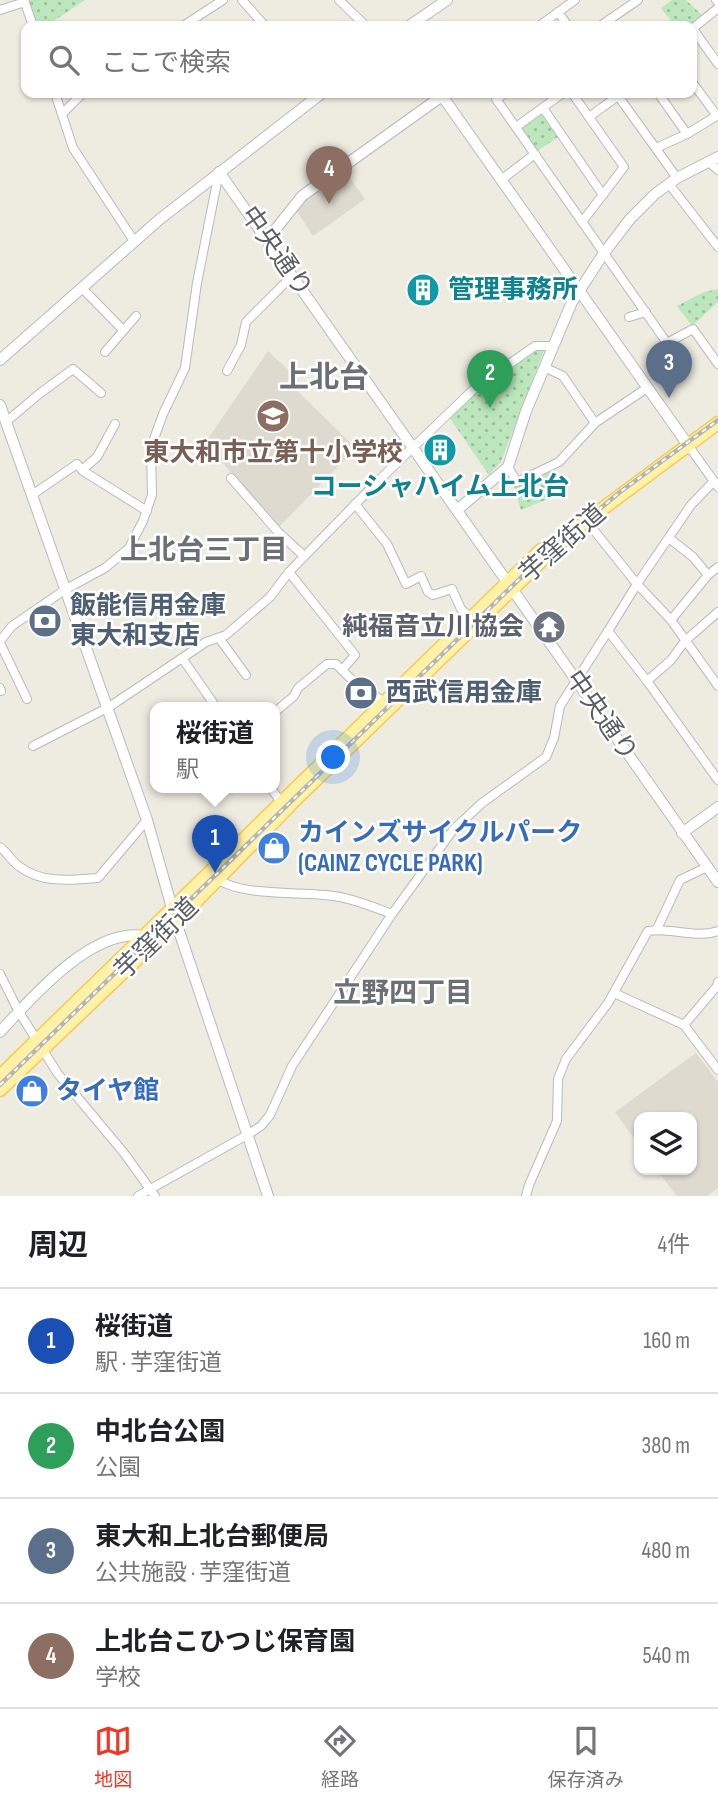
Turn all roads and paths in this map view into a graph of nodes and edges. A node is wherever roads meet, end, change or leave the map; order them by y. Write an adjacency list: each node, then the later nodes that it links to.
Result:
1 (223, 0): 13 (street)
2 (242, 0): 14 (street)
3 (340, 0): 15 (street)
4 (447, 0): 8 (street)
5 (575, 0): 11 (street)
6 (637, 0): 19 (street)
7 (25, 1): 10 (street); 12 (street)
8 (433, 4): 16 (street)
9 (718, 8): 20 (street)
10 (0, 10)
11 (558, 12): 17 (street); 18 (street)
12 (31, 21)
13 (191, 21)
14 (261, 21)
15 (361, 21)
16 (414, 21)
17 (546, 21)
18 (564, 21)
19 (610, 21)
20 (697, 25)
21 (697, 36): 22 (street)
22 (718, 64)
23 (697, 89): 37 (street)
24 (57, 98): 36 (street)
25 (78, 98): 36 (street)
26 (315, 98): 44 (street)
27 (437, 98): 49 (street)
28 (446, 98): 45 (street)
29 (498, 98): 39 (street)
30 (556, 98): 35 (street)
31 (576, 98): 38 (street)
32 (612, 98): 38 (street)
33 (620, 98): 41 (street)
34 (662, 98): 40 (street)
35 (543, 108): 39 (street); 47 (street)
36 (62, 114): 50 (street)
37 (717, 116): 40 (street)
38 (589, 117): 47 (street)
39 (516, 127): 42 (street)
40 (687, 134): 41 (street)
41 (656, 149): 46 (street)
42 (535, 154): 45 (street); 48 (street)
43 (715, 163): 46 (street)
44 (219, 172): 49 (street, 中央通り); 50 (street); 83 (street)
45 (501, 180): 55 (street)
46 (673, 181): 51 (street); 52 (street)
47 (603, 195): 48 (street)
48 (582, 222): 52 (street)
49 (267, 240): 53 (street, 中央通り)
50 (134, 241): 54 (street)
51 (718, 247)
52 (604, 253): 55 (street); 56 (street)
53 (292, 276): 65 (street); 75 (street, 中央通り)
54 (82, 288): 59 (street); 62 (street)
55 (579, 290): 60 (street); 66 (street)
56 (646, 312): 58 (street); 63 (street)
57 (136, 316): 59 (street)
58 (629, 317)
59 (123, 330): 61 (street)
60 (552, 346): 64 (street); 75 (street)
61 (105, 352)
62 (0, 360)
63 (718, 364)
64 (544, 367): 71 (street); 76 (street)
65 (227, 371)
66 (647, 388): 71 (street); 74 (street)
67 (101, 393): 70 (street)
68 (0, 405): 70 (street)
69 (718, 413): 74 (main road, 芋窪街道)
70 (6, 422): 80 (street)
71 (595, 423): 76 (street)
72 (718, 423): 74 (main road, 芋窪街道)
73 (115, 424): 77 (street)
74 (685, 442): 79 (street); 91 (main road, 芋窪街道)
75 (414, 449): 81 (street); 82 (street, 中央通り)
76 (508, 467): 82 (street)
77 (82, 470): 80 (street); 83 (street)
78 (230, 478): 86 (street)
79 (716, 484): 85 (street)
80 (32, 495): 92 (street)
81 (355, 504): 86 (street); 94 (street)
82 (457, 510): 91 (street, 中央通り)
83 (146, 511): 92 (street)
84 (593, 529): 90 (street)
85 (669, 538): 89 (street); 90 (street)
86 (304, 556): 88 (street)
87 (718, 567): 89 (street)
88 (289, 572): 97 (street); 101 (street)
89 (708, 575): 95 (street)
90 (637, 584): 95 (street); 96 (street)
91 (509, 586): 94 (main road, 芋窪街道); 103 (street, 中央通り); 120 (main road, 芋窪街道)
92 (66, 589): 99 (street); 109 (street)
93 (718, 612): 98 (street)
94 (470, 617): 108 (main road, 芋窪街道)
95 (671, 620): 98 (street)
96 (608, 631): 103 (street); 104 (street)
97 (219, 638): 100 (street); 102 (street)
98 (685, 641): 104 (street); 105 (street)
99 (0, 642): 106 (street)
100 (182, 658): 107 (street); 109 (street)
101 (342, 670): 108 (street); 110 (street)
102 (246, 675)
103 (576, 680): 117 (street, 中央通り); 123 (street)
104 (647, 681): 112 (street)
105 (718, 686)
106 (27, 699)
107 (213, 702)
108 (384, 702): 114 (main road, 芋窪街道)
109 (109, 707): 111 (street); 116 (street)
110 (280, 709)
111 (33, 746)
112 (718, 780)
113 (274, 793): 114 (street)
114 (281, 802): 122 (main road, 芋窪街道)
115 (718, 807): 117 (street)
116 (147, 820): 118 (street); 122 (street)
117 (682, 833): 119 (street, 中央通り)
118 (0, 847)
119 (712, 869): 121 (street, 中央通り); 125 (street)
120 (217, 879): 123 (street); 124 (main road, 芋窪街道)
121 (718, 882)
122 (173, 906): 124 (street); 127 (main road, 芋窪街道)
123 (392, 914): 138 (street)
124 (176, 922): 134 (main road, 芋窪街道); 138 (street)
125 (657, 929): 126 (street); 130 (street)
126 (718, 931)
127 (144, 936): 131 (street); 134 (main road, 芋窪街道)
128 (0, 974): 131 (street)
129 (718, 982): 132 (street)
130 (614, 993): 132 (street); 142 (street)
131 (19, 1012): 133 (street); 134 (street)
132 (684, 1025): 135 (street)
133 (0, 1032)
134 (40, 1044): 136 (main road, 芋窪街道); 137 (main road, 芋窪街道); 139 (street)
135 (718, 1070)
136 (0, 1076)
137 (0, 1090)
138 (247, 1135): 139 (street); 141 (street)
139 (153, 1192): 140 (street)
140 (138, 1196)
141 (268, 1196)
142 (526, 1196)

